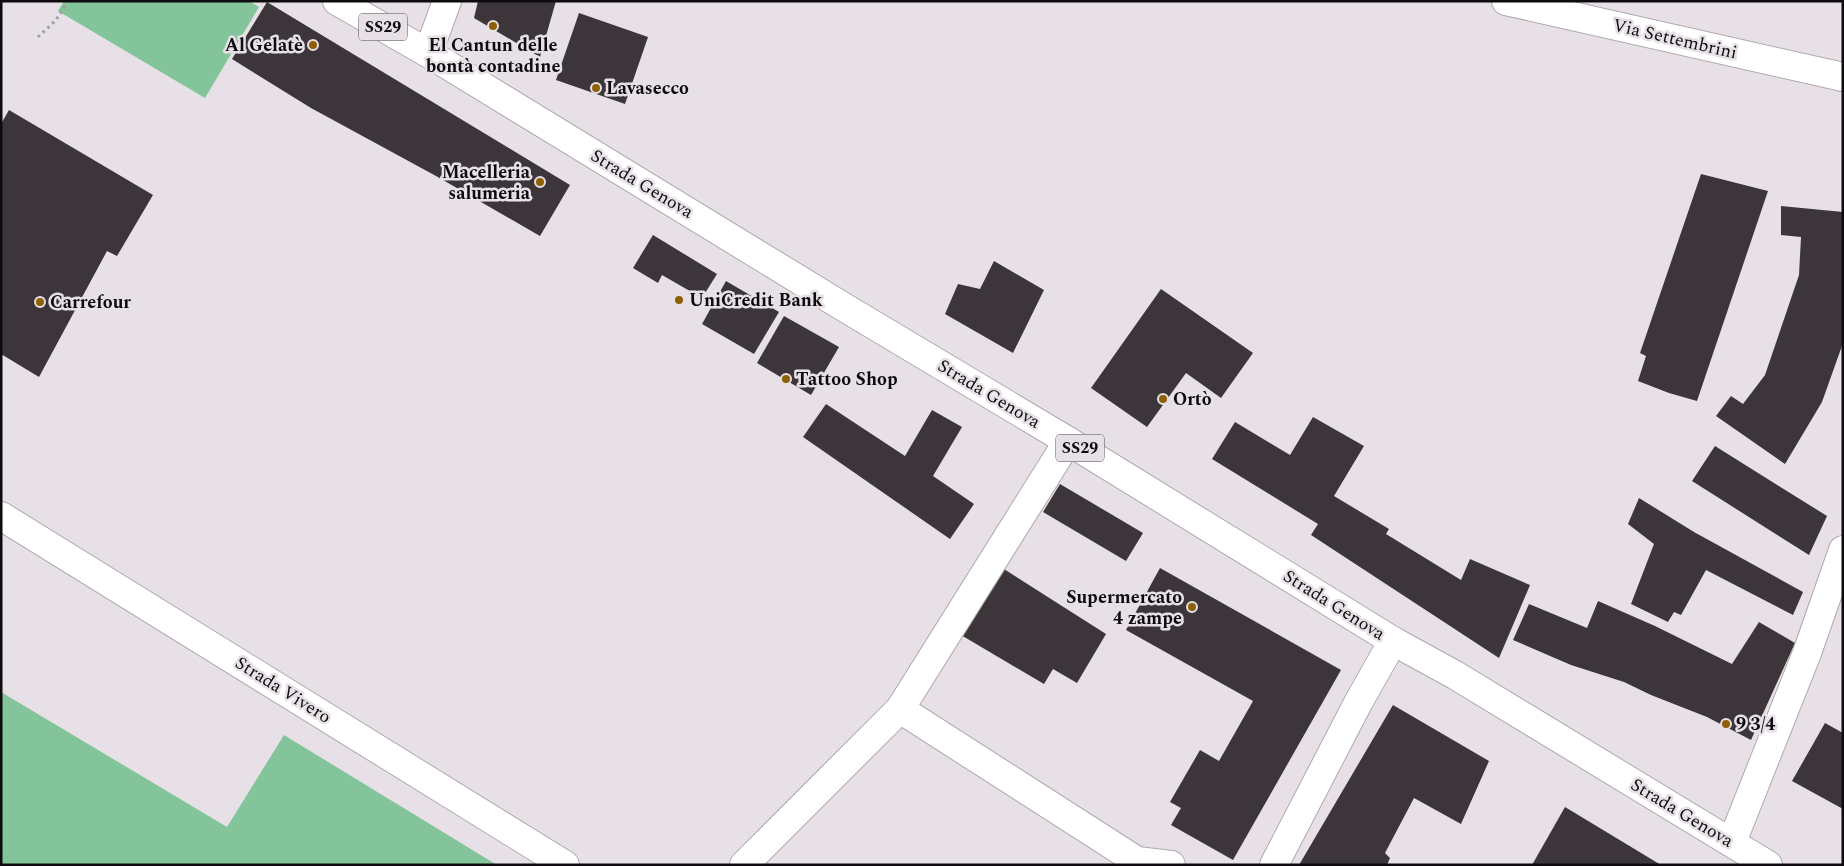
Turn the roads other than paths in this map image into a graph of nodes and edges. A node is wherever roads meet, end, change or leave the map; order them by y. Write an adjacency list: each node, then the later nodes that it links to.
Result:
1 (337, 1): 4 (street, Strada Genova / SS29)
2 (447, 1): 4 (street)
3 (1506, 1): 5 (street, Via Settembrini)
4 (428, 53): 6 (street, Strada Genova / SS29)
5 (1843, 77)
6 (1068, 441): 9 (street, Strada Genova / SS29); 10 (street)
7 (1, 516): 12 (street, Strada Vivero)
8 (1843, 550): 11 (street)
9 (1393, 641): 11 (street, Strada Genova / SS29); 15 (street)
10 (900, 709): 13 (street); 14 (street)
11 (1732, 842): 16 (street, Strada Genova / SS29)
12 (565, 865)
13 (744, 865)
14 (1171, 865)
15 (1274, 865)
16 (1768, 865)

